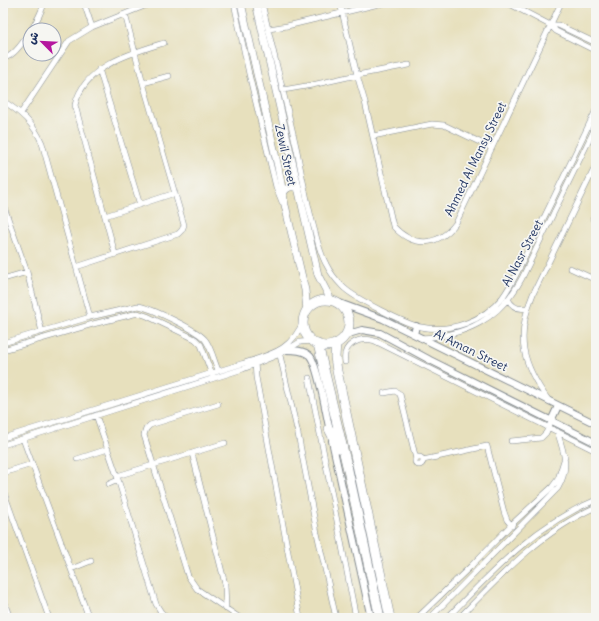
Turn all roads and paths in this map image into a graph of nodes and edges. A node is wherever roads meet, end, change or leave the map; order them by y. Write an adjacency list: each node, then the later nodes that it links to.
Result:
1 (44, 3): 20 (street)
2 (84, 3): 14 (street)
3 (152, 3): 12 (street)
4 (234, 3): 24 (street)
5 (241, 3): 23 (main road, Zewil Street)
6 (340, 3): 11 (street, Ahmed Al Mansy Street)
7 (383, 3): 11 (street)
8 (508, 3): 13 (street)
9 (561, 3): 13 (street, Ahmed Al Mansy Street)
10 (259, 4): 15 (street); 36 (main road, Zewil Street)
11 (343, 13): 15 (street); 25 (street, Ahmed Al Mansy Street)
12 (125, 14): 14 (street); 19 (street)
13 (550, 25): 17 (street); 18 (street); 34 (street, Ahmed Al Mansy Street)
14 (92, 27): 31 (street)
15 (269, 29): 28 (street)
16 (164, 43): 19 (street)
17 (596, 43)
18 (596, 51)
19 (134, 52): 22 (street); 27 (street)
20 (3, 56)
21 (409, 65): 25 (street)
22 (99, 69): 44 (street); 46 (street)
23 (256, 72): 24 (main road); 37 (main road, Zewil Street)
24 (248, 74): 45 (street)
25 (357, 75): 28 (street); 33 (street, Ahmed Al Mansy Street)
26 (169, 76): 27 (street)
27 (143, 83): 41 (street)
28 (283, 90): 60 (street)
29 (3, 101): 31 (street)
30 (596, 110): 38 (street)
31 (22, 114): 48 (street)
32 (596, 126): 39 (street, Al Nasr Street)
33 (373, 136): 34 (street); 34 (street, Ahmed Al Mansy Street)
34 (492, 148)
35 (596, 165): 55 (street)
36 (292, 166): 37 (main road); 40 (main road, Zewil Street)
37 (278, 167): 42 (main road, Zewil Street)
38 (567, 170): 39 (street); 60 (street)
39 (573, 172): 53 (street, Al Nasr Street)
40 (299, 190): 42 (main road); 54 (main road, Zewil Street)
41 (175, 193): 44 (street); 47 (street)
42 (283, 194): 45 (main road, Zewil Street)
43 (3, 204): 50 (street)
44 (140, 205): 46 (street)
45 (285, 205): 56 (main road, Zewil Street)
46 (105, 216): 47 (street)
47 (115, 254): 48 (street)
48 (76, 267): 57 (street)
49 (570, 268): 52 (street)
50 (27, 272): 51 (street); 61 (street)
51 (3, 279)
52 (596, 280)
53 (508, 299): 55 (street); 64 (street, Al Nasr Street)
54 (333, 301): 56 (highway); 62 (street, Al Aman Street); 63 (highway)
55 (527, 308): 79 (street)
56 (306, 315): 65 (highway); 70 (street)
57 (90, 317): 58 (street); 61 (street)
58 (171, 319): 59 (street); 74 (street)
59 (168, 325): 68 (street); 75 (street)
60 (416, 326): 62 (street)
61 (42, 332): 66 (street)
62 (414, 334): 64 (street, Al Aman Street)
63 (345, 335): 67 (highway); 84 (street)
64 (420, 338): 79 (street, Al Aman Street)
65 (316, 342): 67 (highway); 69 (street); 102 (highway)
66 (3, 343)
67 (336, 343): 131 (highway)
68 (3, 350)
69 (286, 350): 70 (street); 87 (street)
70 (280, 352): 71 (street); 127 (street)
71 (255, 361): 73 (street); 126 (street)
72 (345, 362): 84 (street)
73 (242, 366): 74 (street); 76 (street)
74 (218, 370): 75 (street)
75 (211, 372): 76 (street); 83 (street)
76 (213, 378): 82 (street)
77 (309, 378): 128 (street)
78 (384, 393): 111 (street)
79 (550, 402): 81 (street, Al Aman Street)
80 (218, 404): 101 (street)
81 (558, 406): 84 (street); 85 (street, Al Aman Street)
82 (96, 415): 86 (street); 95 (street)
83 (64, 418): 86 (street); 89 (street)
84 (550, 424): 88 (street); 91 (street); 93 (street)
85 (596, 424)
86 (66, 425): 90 (street)
87 (330, 429): 102 (highway); 129 (street)
88 (557, 431): 96 (street); 98 (street)
89 (3, 438)
90 (23, 439): 94 (street); 100 (street)
91 (511, 441)
92 (225, 443): 97 (street)
93 (596, 443)
94 (3, 445)
95 (108, 448): 99 (street); 104 (street)
96 (596, 451)
97 (192, 453): 101 (street); 118 (street)
98 (565, 456): 111 (street); 112 (street)
99 (77, 459)
100 (32, 464): 103 (street); 116 (street)
101 (153, 465): 104 (street); 118 (street)
102 (348, 470): 130 (highway)
103 (3, 473)
104 (118, 478): 105 (street); 119 (street)
105 (110, 484)
106 (3, 490): 121 (street)
107 (596, 500): 109 (street)
108 (596, 507): 110 (street)
109 (565, 514): 110 (street); 113 (street)
110 (569, 521): 114 (street)
111 (511, 525): 112 (street); 132 (street)
112 (516, 530): 133 (street)
113 (528, 540): 114 (street); 134 (street)
114 (533, 547): 135 (street)
115 (91, 561): 116 (street)
116 (71, 569): 122 (street)
117 (3, 599): 120 (street)
118 (226, 608): 125 (street)
119 (161, 612): 123 (street); 124 (street)
120 (10, 618)
121 (49, 618)
122 (89, 618)
123 (155, 618)
124 (167, 618)
125 (240, 618)
126 (300, 618)
127 (336, 618)
128 (356, 618)
129 (371, 618)
130 (380, 618)
131 (390, 618)
132 (417, 618)
133 (430, 618)
134 (447, 618)
135 (459, 618)

